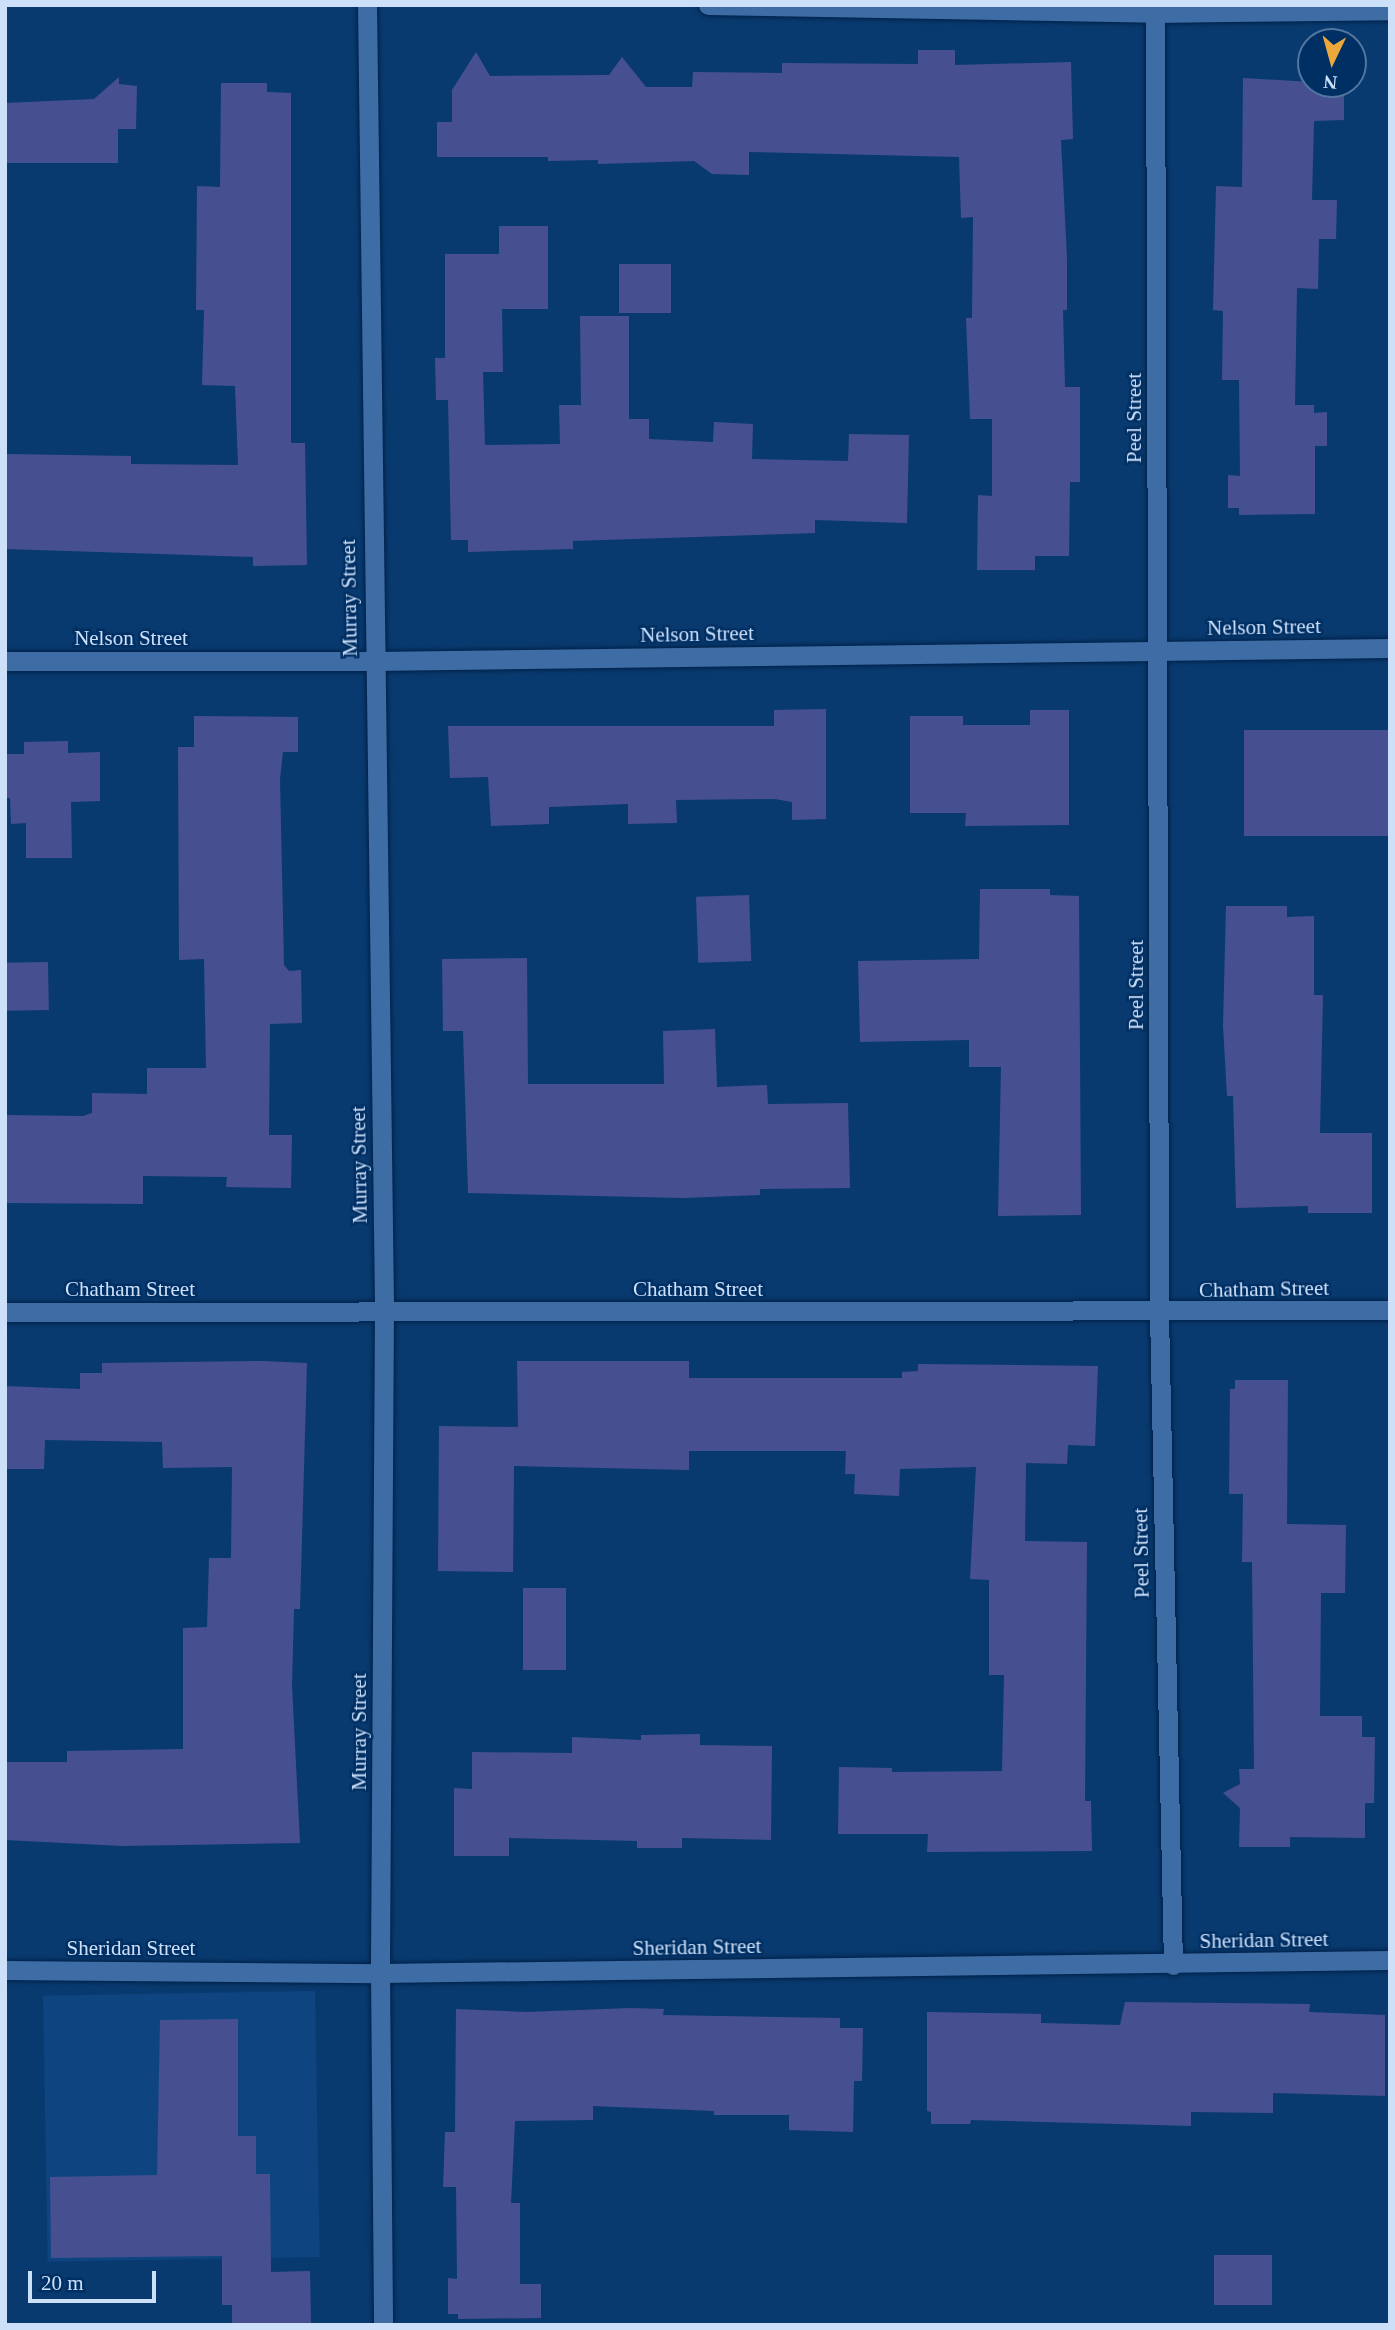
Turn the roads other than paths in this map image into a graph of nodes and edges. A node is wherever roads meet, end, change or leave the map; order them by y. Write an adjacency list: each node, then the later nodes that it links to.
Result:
1 (367, 5): 8 (street, Murray Street)
2 (708, 5): 3 (street)
3 (1155, 9): 4 (street); 6 (street, Peel Street)
4 (1390, 10)
5 (1390, 648): 6 (street, Nelson Street)
6 (1158, 650): 8 (street, Nelson Street); 12 (street, Peel Street)
7 (5, 661): 8 (street, Nelson Street)
8 (373, 661): 9 (street, Murray Street)
9 (384, 1310): 11 (street, Chatham Street); 12 (street, Chatham Street); 16 (street, Murray Street)
10 (1390, 1310): 12 (street, Chatham Street)
11 (5, 1312)
12 (1158, 1313): 14 (street, Peel Street)
13 (1390, 1960): 14 (street, Sheridan Street)
14 (1173, 1965): 16 (street, Sheridan Street)
15 (5, 1969): 16 (street, Sheridan Street)
16 (380, 1973): 17 (street, Murray Street)
17 (383, 2325)

